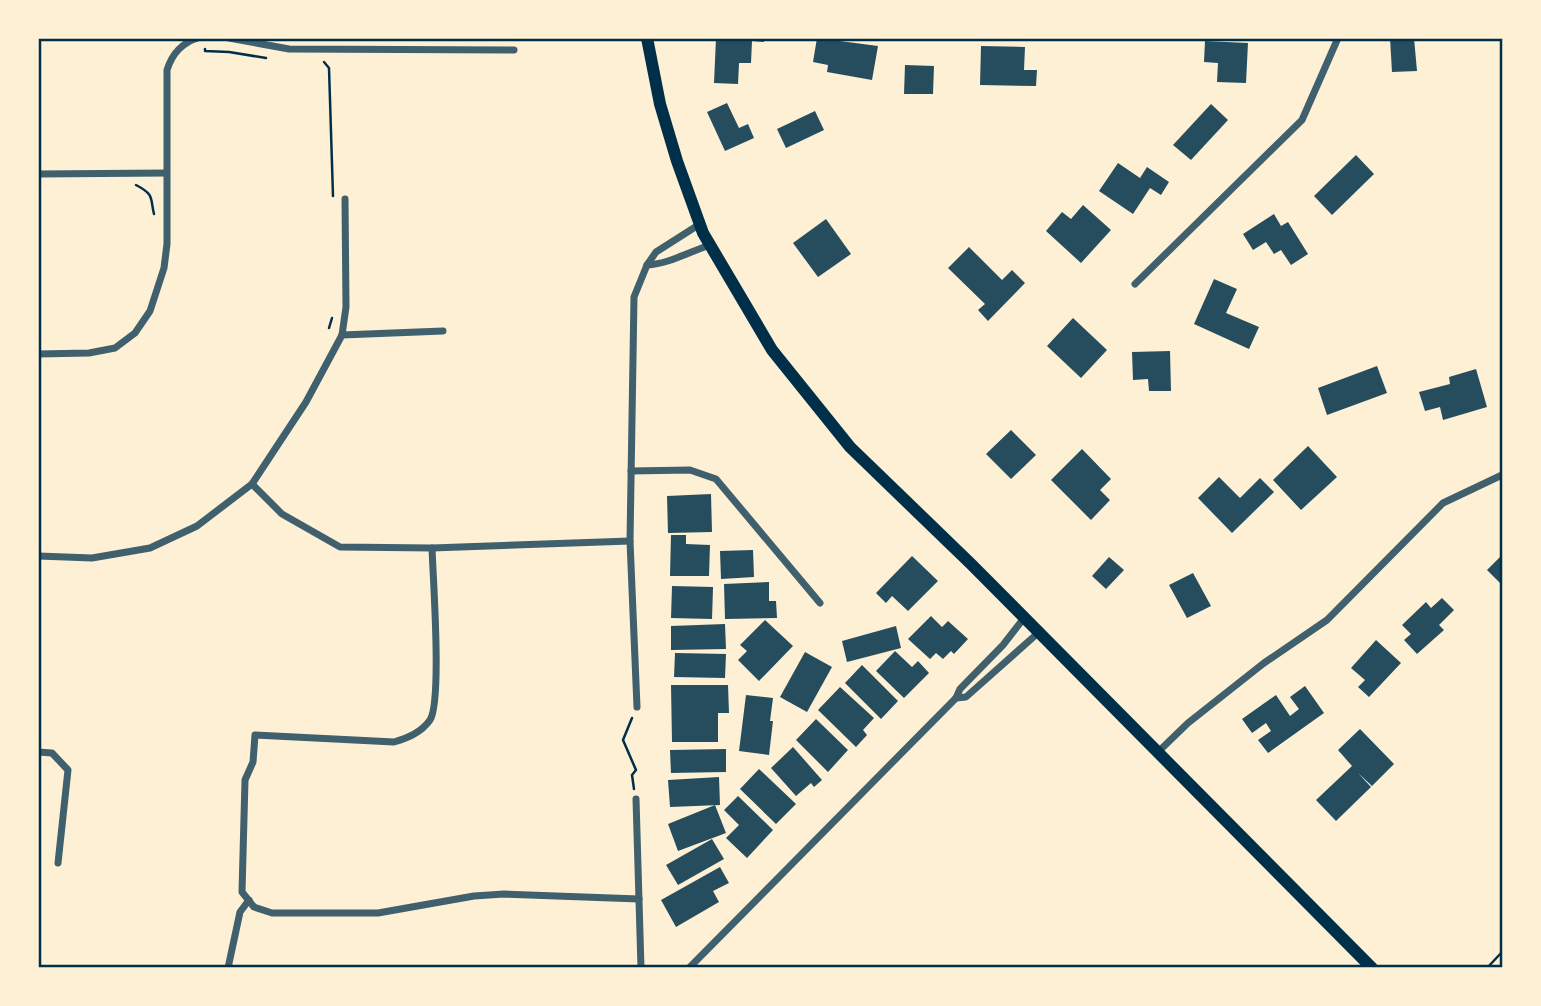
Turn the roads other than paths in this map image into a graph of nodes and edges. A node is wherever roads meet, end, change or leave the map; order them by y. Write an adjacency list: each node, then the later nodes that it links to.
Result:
1 (198, 38): 8 (street)
2 (229, 38): 6 (street)
3 (348, 38): 6 (street)
4 (647, 38): 11 (main road)
5 (1338, 38): 14 (street)
6 (348, 48): 7 (street)
7 (514, 50)
8 (166, 173): 9 (street); 17 (street)
9 (38, 174)
10 (345, 199): 16 (street)
11 (700, 224): 12 (main road); 13 (street)
12 (710, 246): 13 (street); 25 (main road)
13 (647, 265): 18 (street)
14 (1135, 284)
15 (443, 331): 16 (street)
16 (342, 335): 20 (street)
17 (38, 354)
18 (631, 471): 21 (street); 24 (street)
19 (1503, 475): 29 (street)
20 (252, 484): 22 (street); 23 (street)
21 (630, 541): 22 (street); 28 (street)
22 (432, 548): 34 (street)
23 (38, 556)
24 (820, 603)
25 (1024, 618): 26 (main road); 27 (street)
26 (1038, 633): 27 (street); 29 (main road)
27 (956, 698): 37 (street)
28 (636, 707)
29 (1158, 751): 38 (main road)
30 (38, 752): 32 (street)
31 (636, 799): 33 (street)
32 (58, 863)
33 (639, 899): 34 (street); 36 (street)
34 (248, 900): 35 (street)
35 (228, 968)
36 (641, 968)
37 (689, 968)
38 (1373, 968)

